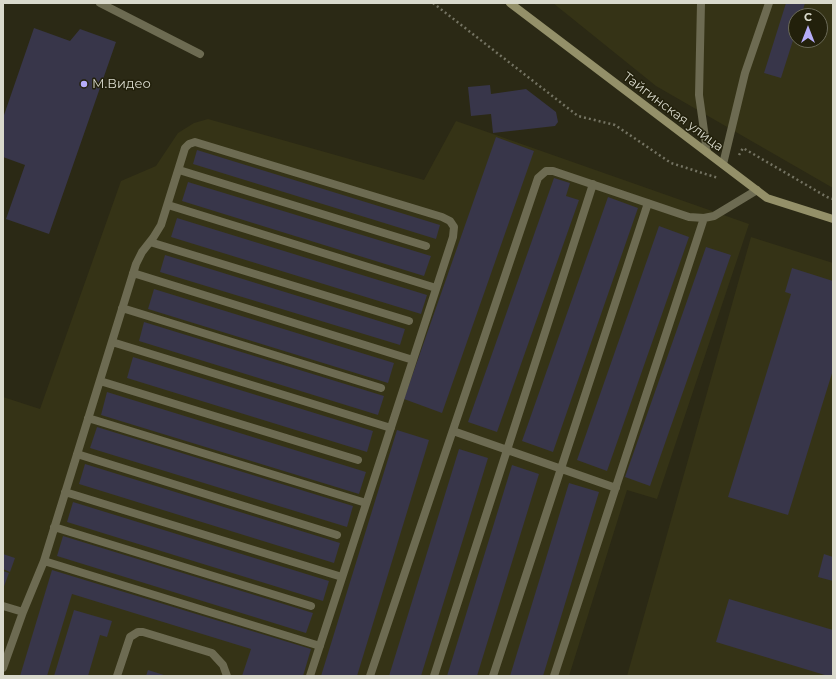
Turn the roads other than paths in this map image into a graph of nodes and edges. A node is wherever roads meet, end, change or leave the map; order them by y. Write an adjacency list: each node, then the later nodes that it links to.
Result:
1 (100, 3): 5 (lane)
2 (510, 3): 6 (main road, Тайгинская улица)
3 (701, 3): 6 (lane)
4 (769, 3): 7 (lane)
5 (200, 54)
6 (707, 152): 7 (main road, Тайгинская улица)
7 (726, 166): 10 (main road, Тайгинская улица)
8 (179, 170): 12 (lane); 16 (lane); 18 (lane)
9 (592, 184): 11 (lane); 27 (lane); 28 (lane)
10 (757, 190): 13 (lane); 14 (main road, Тайгинская улица)
11 (648, 203): 13 (lane); 31 (lane)
12 (168, 205): 15 (lane); 18 (lane)
13 (704, 218): 32 (lane)
14 (833, 219)
15 (150, 242): 17 (lane); 20 (lane)
16 (426, 246)
17 (133, 273): 19 (lane); 22 (lane)
18 (436, 288): 22 (lane)
19 (122, 308): 21 (lane); 24 (lane)
20 (409, 321)
21 (112, 342): 23 (lane); 26 (lane)
22 (413, 360): 26 (lane)
23 (100, 380): 25 (lane); 30 (lane)
24 (381, 388)
25 (88, 418): 29 (lane); 34 (lane)
26 (391, 428): 34 (lane)
27 (452, 431): 28 (lane); 47 (lane)
28 (507, 450): 31 (lane); 48 (lane)
29 (77, 454): 33 (lane); 36 (lane)
30 (358, 460)
31 (561, 469): 32 (lane); 49 (lane)
32 (616, 488): 50 (lane)
33 (65, 492): 35 (lane); 38 (lane)
34 (366, 503): 38 (lane)
35 (54, 527): 37 (lane); 40 (lane)
36 (338, 534)
37 (44, 561): 41 (lane); 42 (lane)
38 (342, 577): 42 (lane)
39 (3, 606): 41 (lane)
40 (311, 606)
41 (22, 612): 43 (lane)
42 (320, 646): 46 (lane)
43 (3, 668)
44 (118, 676): 45 (lane)
45 (227, 676)
46 (310, 676)
47 (370, 676)
48 (434, 676)
49 (493, 676)
50 (554, 676)

